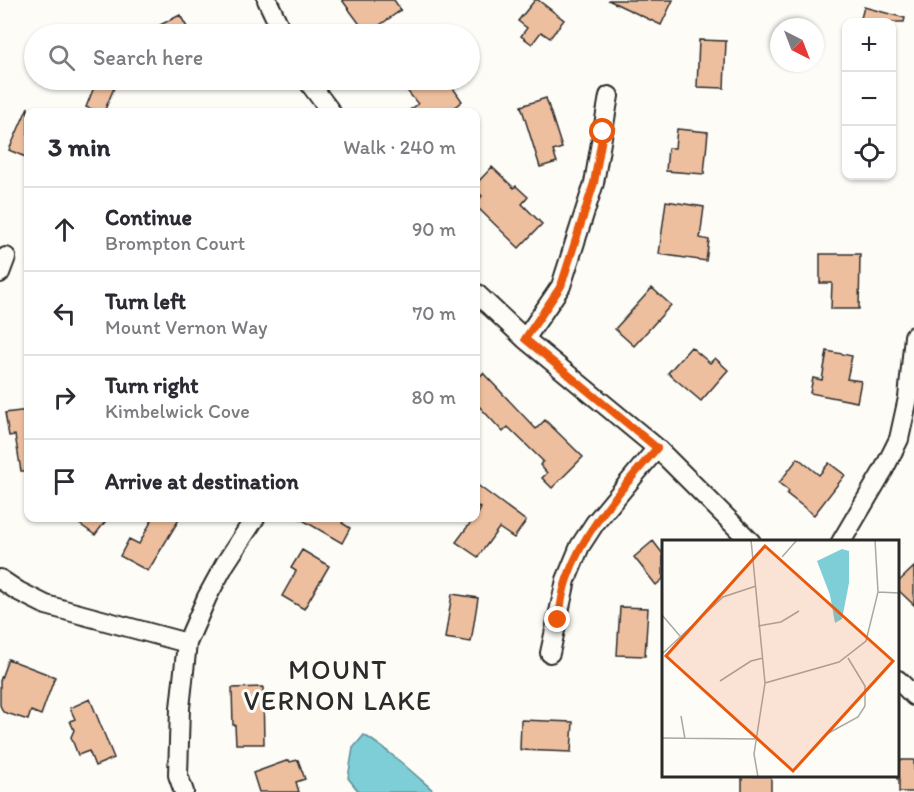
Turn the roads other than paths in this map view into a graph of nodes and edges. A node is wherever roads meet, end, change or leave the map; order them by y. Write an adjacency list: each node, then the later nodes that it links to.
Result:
1 (267, 0): 2 (street)
2 (278, 24)
3 (314, 90): 5 (street)
4 (609, 96): 8 (street)
5 (328, 108)
6 (480, 296): 8 (street)
7 (914, 336): 12 (street)
8 (525, 339): 9 (street)
9 (657, 448): 11 (street); 15 (street)
10 (252, 522): 14 (street)
11 (749, 540)
12 (843, 540)
13 (0, 579): 14 (street)
14 (187, 643): 18 (street)
15 (550, 652)
16 (899, 683): 17 (street)
17 (914, 696)
18 (184, 792)

